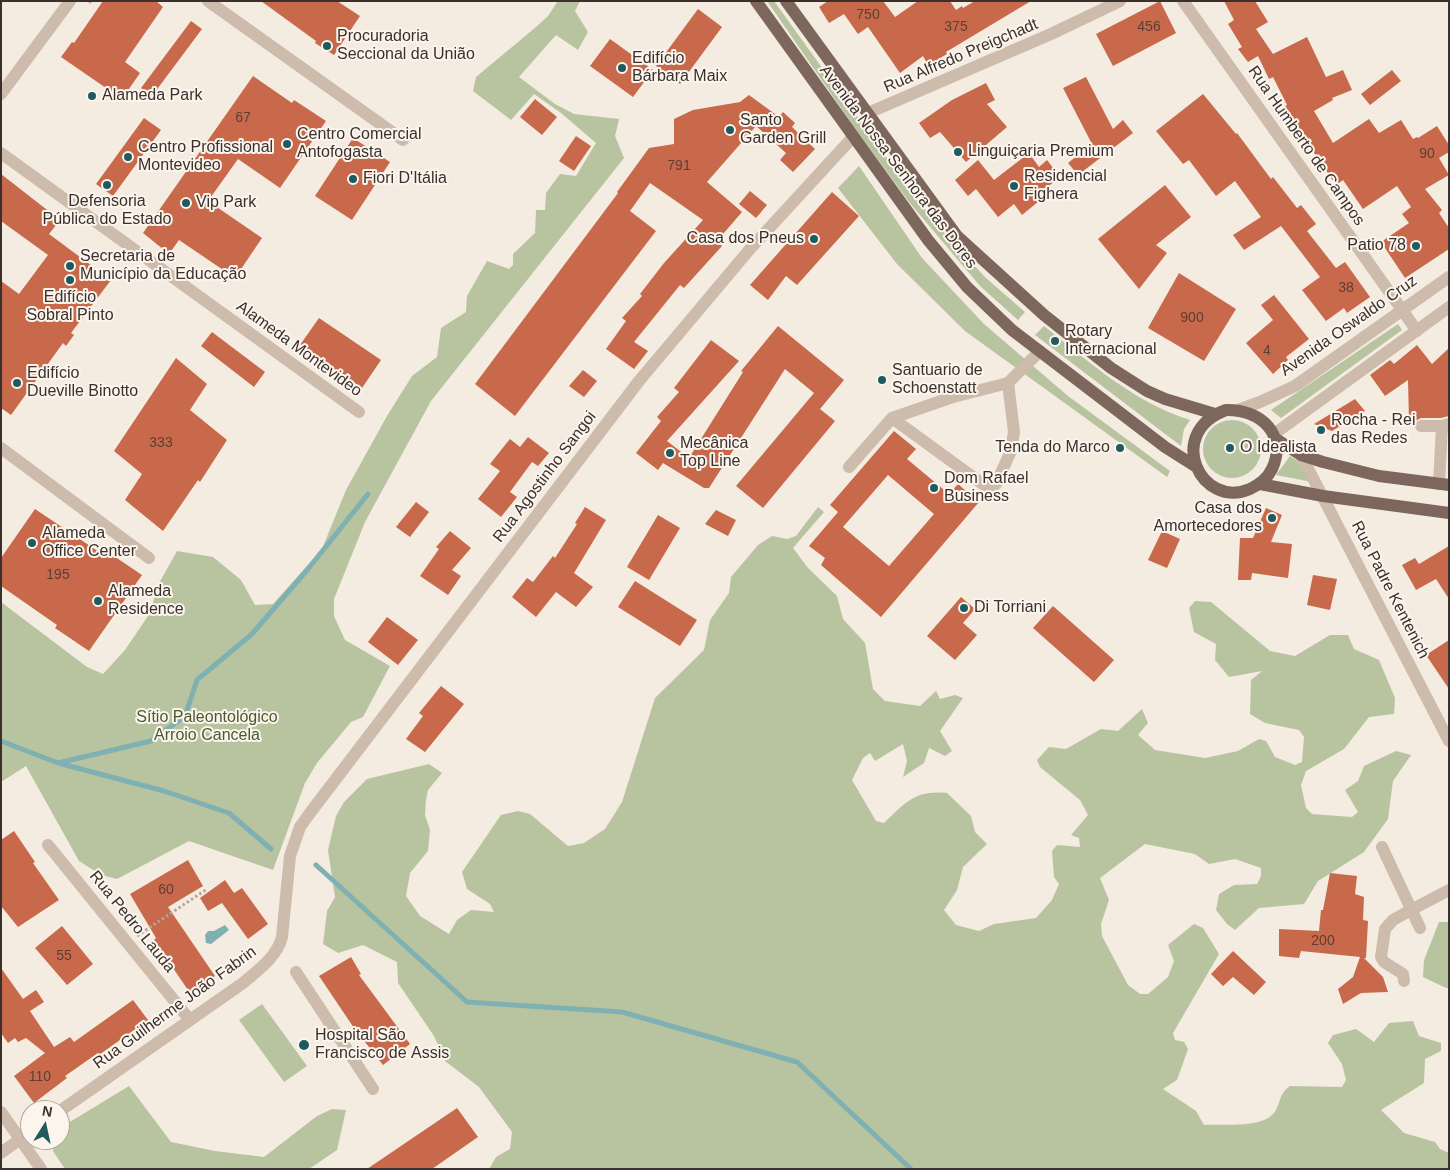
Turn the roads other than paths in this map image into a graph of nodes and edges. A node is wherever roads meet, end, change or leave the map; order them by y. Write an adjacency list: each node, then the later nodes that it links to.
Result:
1 (70, 1): 7 (street)
2 (208, 1): 10 (street)
3 (756, 1): 9 (main road, Avenida Nossa Senhora das Dores)
4 (786, 1): 8 (main road, Avenida Nossa Senhora das Dores)
5 (1120, 1): 8 (street, Rua Alfredo Preigchadt)
6 (1183, 1): 14 (street, Rua Humberto de Campos)
7 (1, 94)
8 (868, 114): 20 (main road, Avenida Nossa Senhora das Dores)
9 (853, 137): 16 (main road, Avenida Nossa Senhora das Dores); 37 (street, Rua Agostinho Sangoi)
10 (403, 140)
11 (1, 154): 19 (street, Alameda Montevideo)
12 (1449, 277): 14 (street, Avenida Oswaldo Cruz)
13 (1449, 307): 15 (street)
14 (1402, 310): 15 (street, Rua Humberto de Campos); 18 (street, Avenida Oswaldo Cruz)
15 (1417, 331): 24 (street)
16 (1040, 351): 17 (street); 27 (main road, Avenida Nossa Senhora das Dores)
17 (1008, 383): 21 (street); 21 (street)
18 (1238, 410): 20 (main road); 24 (main road)
19 (359, 412)
20 (1215, 414): 27 (main road)
21 (892, 418): 28 (street)
22 (1445, 425): 23 (street); 30 (street)
23 (1421, 426)
24 (1275, 437): 26 (main road); 29 (main road)
25 (1, 448): 33 (street)
26 (1301, 454): 30 (main road); 31 (street, Rua Padre Kentenich)
27 (1195, 466): 29 (main road)
28 (849, 467)
29 (1260, 484): 31 (main road)
30 (1444, 484)
31 (1323, 496): 32 (main road); 34 (street, Rua Padre Kentenich)
32 (1449, 513)
33 (149, 558)
34 (1449, 741)
35 (48, 845): 43 (street, Rua Pedro Lauda)
36 (1382, 847): 39 (street)
37 (290, 856): 43 (street, Rua Guilherme João Fabrin)
38 (1449, 890): 39 (street)
39 (1411, 910): 40 (street); 42 (street)
40 (1420, 928)
41 (296, 972): 44 (street)
42 (1404, 981)
43 (190, 1020): 45 (street, Rua Guilherme João Fabrin)
44 (373, 1089)
45 (70, 1105)
46 (1, 1112): 47 (street)
47 (20, 1131)
48 (20, 1140): 50 (street)
49 (32, 1150): 51 (street)
50 (1, 1153)
51 (41, 1169)

